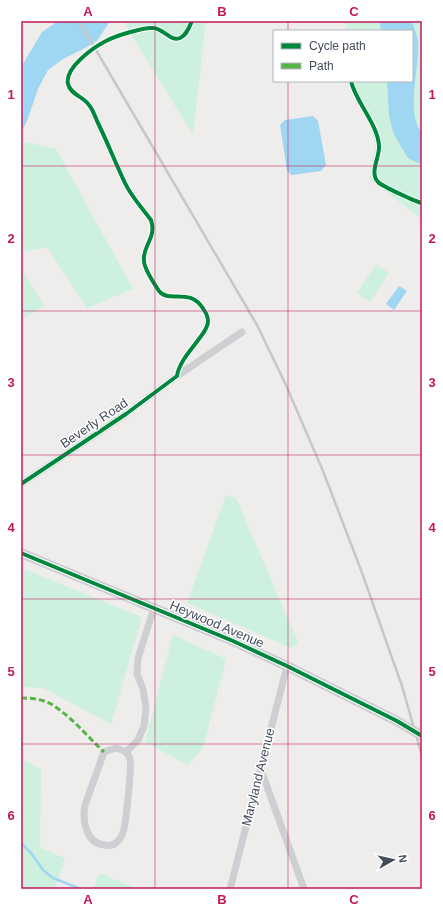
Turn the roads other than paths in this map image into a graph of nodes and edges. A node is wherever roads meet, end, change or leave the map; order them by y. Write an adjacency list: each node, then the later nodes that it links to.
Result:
1 (242, 332): 2 (street, Beverly Road)
2 (21, 484)
3 (21, 553): 4 (street, Heywood Avenue)
4 (154, 608): 5 (street, Heywood Avenue); 7 (street)
5 (287, 666): 6 (street, Heywood Avenue); 8 (street, Maryland Avenue)
6 (422, 736)
7 (126, 752): 7 (street)
8 (260, 767): 9 (street, Maryland Avenue); 10 (street)
9 (230, 889)
10 (304, 889)

